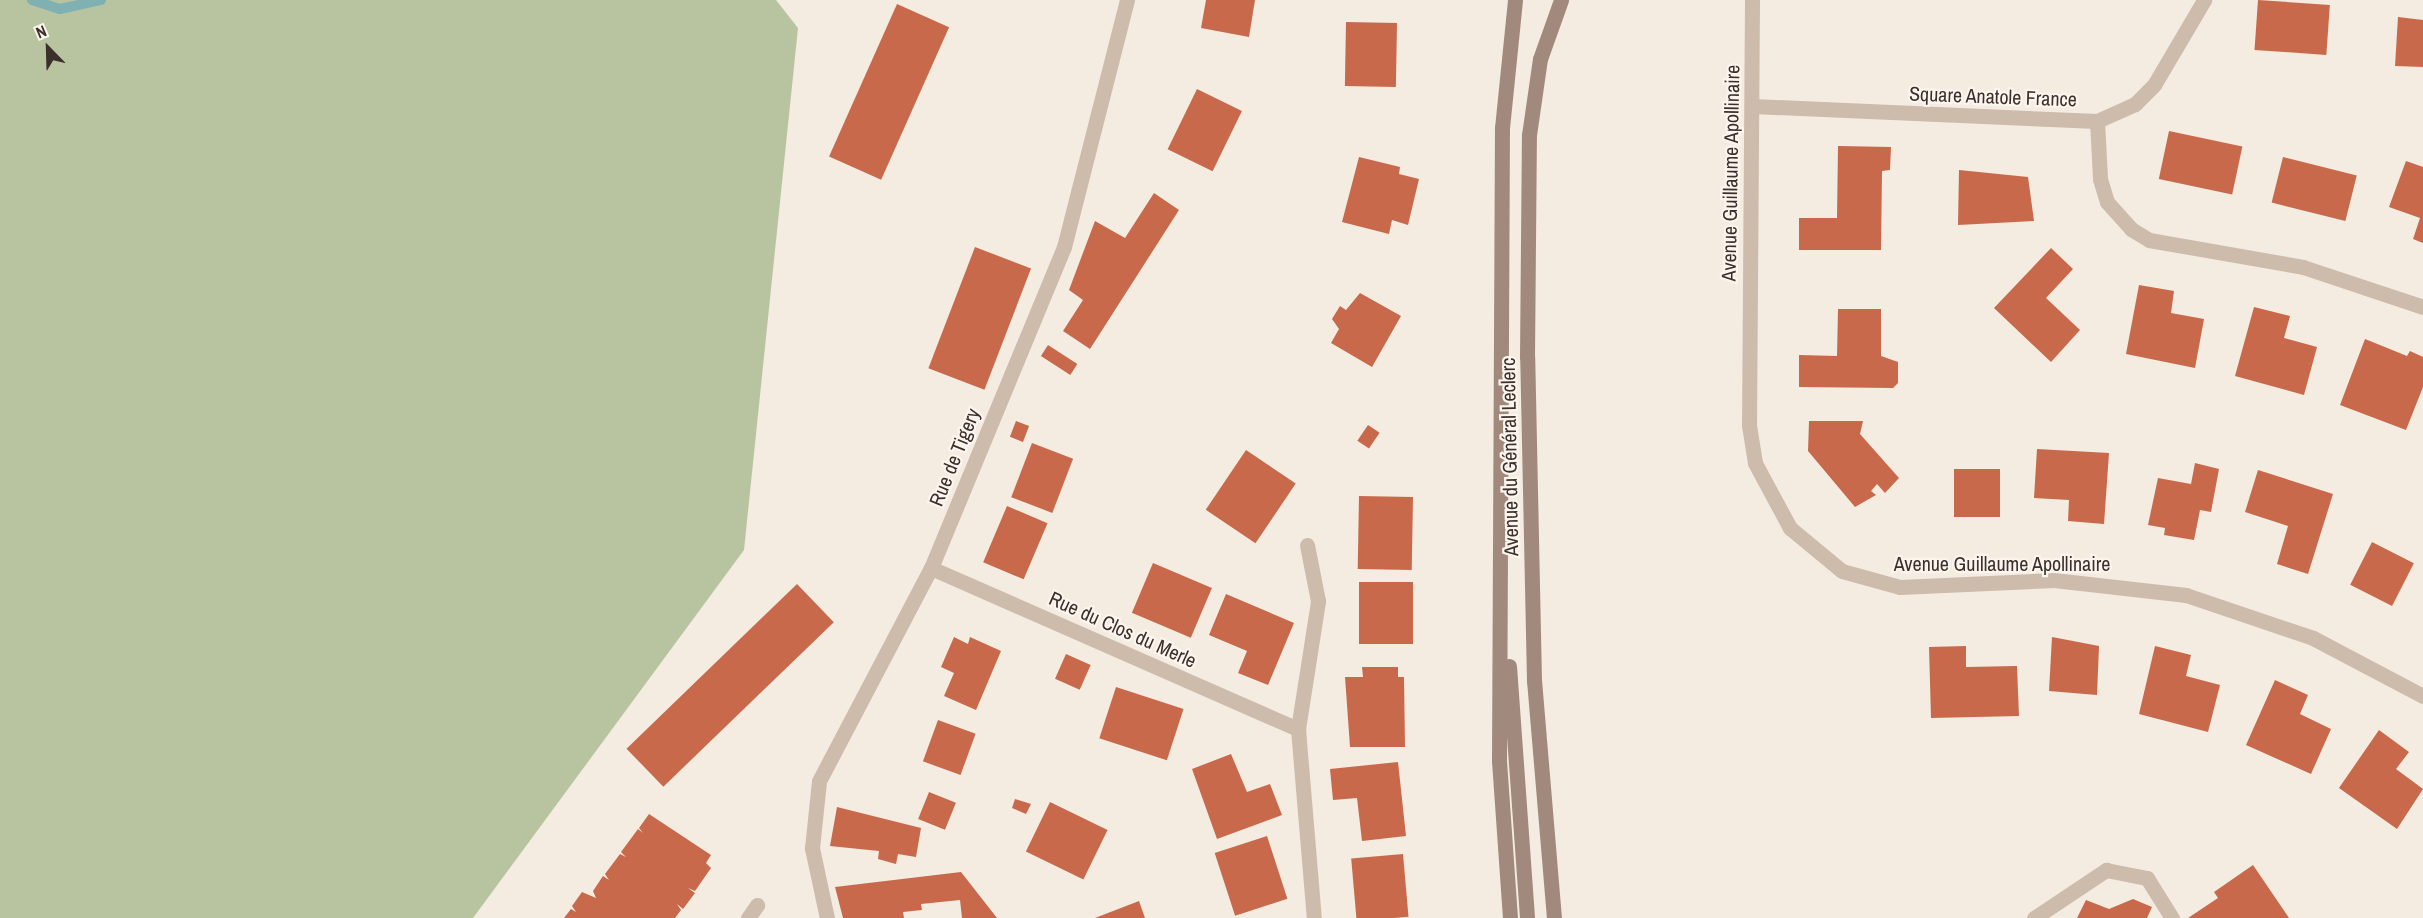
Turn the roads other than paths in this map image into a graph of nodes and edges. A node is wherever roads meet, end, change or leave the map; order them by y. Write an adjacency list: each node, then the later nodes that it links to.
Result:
1 (1127, 0): 10 (street, Rue de Tigery)
2 (1515, 0): 11 (main road, Avenue du Général Leclerc)
3 (1561, 0): 18 (main road, Avenue du Général Leclerc)
4 (1752, 0): 6 (street, Avenue Guillaume Apollinaire)
5 (2204, 0): 7 (street)
6 (1753, 106): 7 (street, Square Anatole France); 12 (street, Avenue Guillaume Apollinaire)
7 (2097, 121): 8 (street, Square Anatole France)
8 (2423, 307)
9 (1307, 545): 13 (street)
10 (931, 568): 13 (street, Rue du Clos du Merle); 14 (street, Rue de Tigery)
11 (1502, 586): 16 (main road, Avenue du Général Leclerc); 17 (main road, Avenue du Général Leclerc)
12 (2423, 696)
13 (1298, 729): 15 (street)
14 (827, 918)
15 (1314, 918)
16 (1510, 918)
17 (1527, 918)
18 (1554, 918)
19 (2034, 918): 20 (street)
20 (2172, 918)

